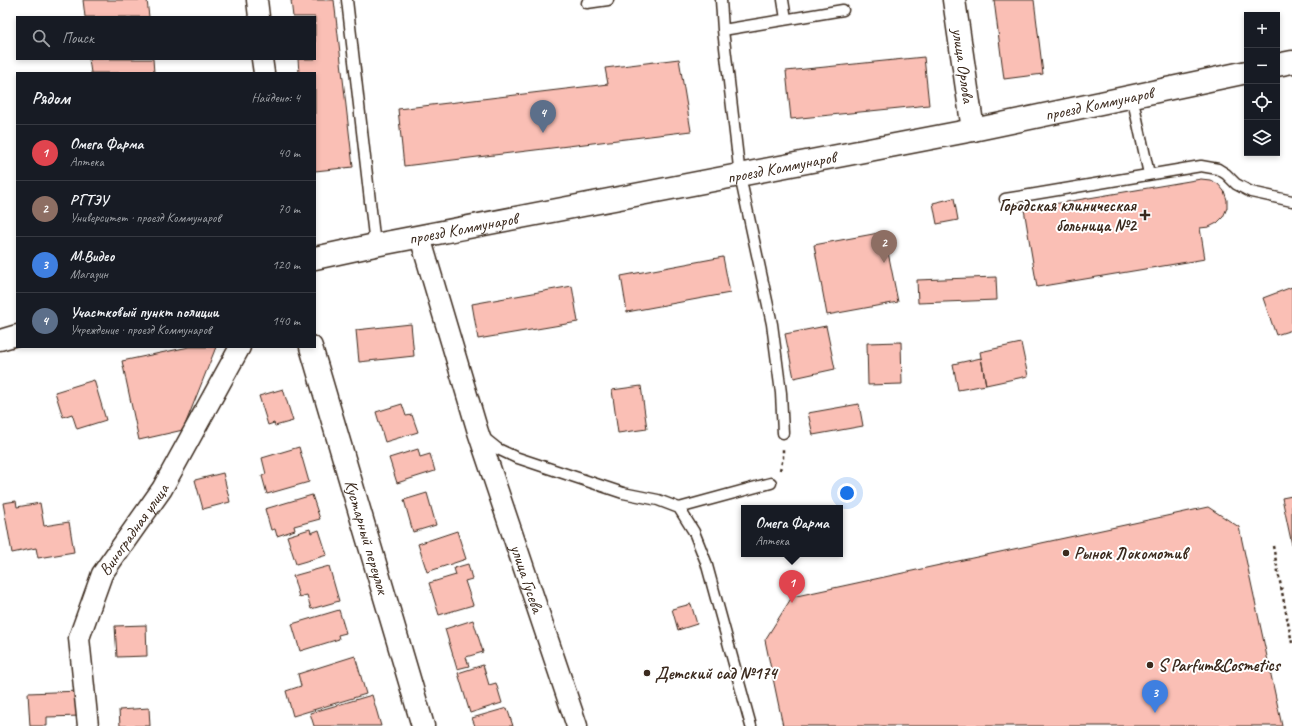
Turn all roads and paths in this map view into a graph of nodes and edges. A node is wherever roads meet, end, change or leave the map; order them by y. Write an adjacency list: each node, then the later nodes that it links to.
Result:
1 (257, 0): 9 (street)
2 (348, 0): 24 (lane)
3 (608, 0): 7 (lane)
4 (721, 0): 11 (lane)
5 (783, 0): 10 (lane)
6 (954, 0): 18 (street, улица Орлова)
7 (587, 3)
8 (843, 10): 10 (lane)
9 (259, 16)
10 (786, 19): 11 (lane)
11 (723, 30): 20 (lane)
12 (262, 60): 15 (street)
13 (1292, 62): 14 (street)
14 (1280, 64)
15 (264, 72)
16 (1244, 73): 17 (street, проезд Коммунаров)
17 (1132, 96): 18 (street, проезд Коммунаров); 19 (lane)
18 (973, 130): 20 (street, проезд Коммунаров)
19 (1149, 174): 21 (lane); 22 (lane)
20 (740, 176): 23 (street, проезд Коммунаров); 31 (lane)
21 (1005, 199)
22 (1292, 201)
23 (420, 237): 24 (street, проезд Коммунаров); 30 (street, улица Гусева)
24 (374, 245): 25 (street, проезд Коммунаров)
25 (316, 258)
26 (16, 335): 27 (street)
27 (0, 340)
28 (239, 348): 36 (street, Виноградная улица)
29 (311, 348): 37 (street, Кустарный переулок)
30 (478, 432): 33 (lane); 38 (street, улица Гусева)
31 (783, 433): 32 (path)
32 (771, 483): 33 (lane)
33 (679, 508): 39 (lane)
34 (1272, 546): 35 (path)
35 (1292, 643)
36 (88, 726)
37 (423, 726)
38 (577, 726)
39 (751, 726)

